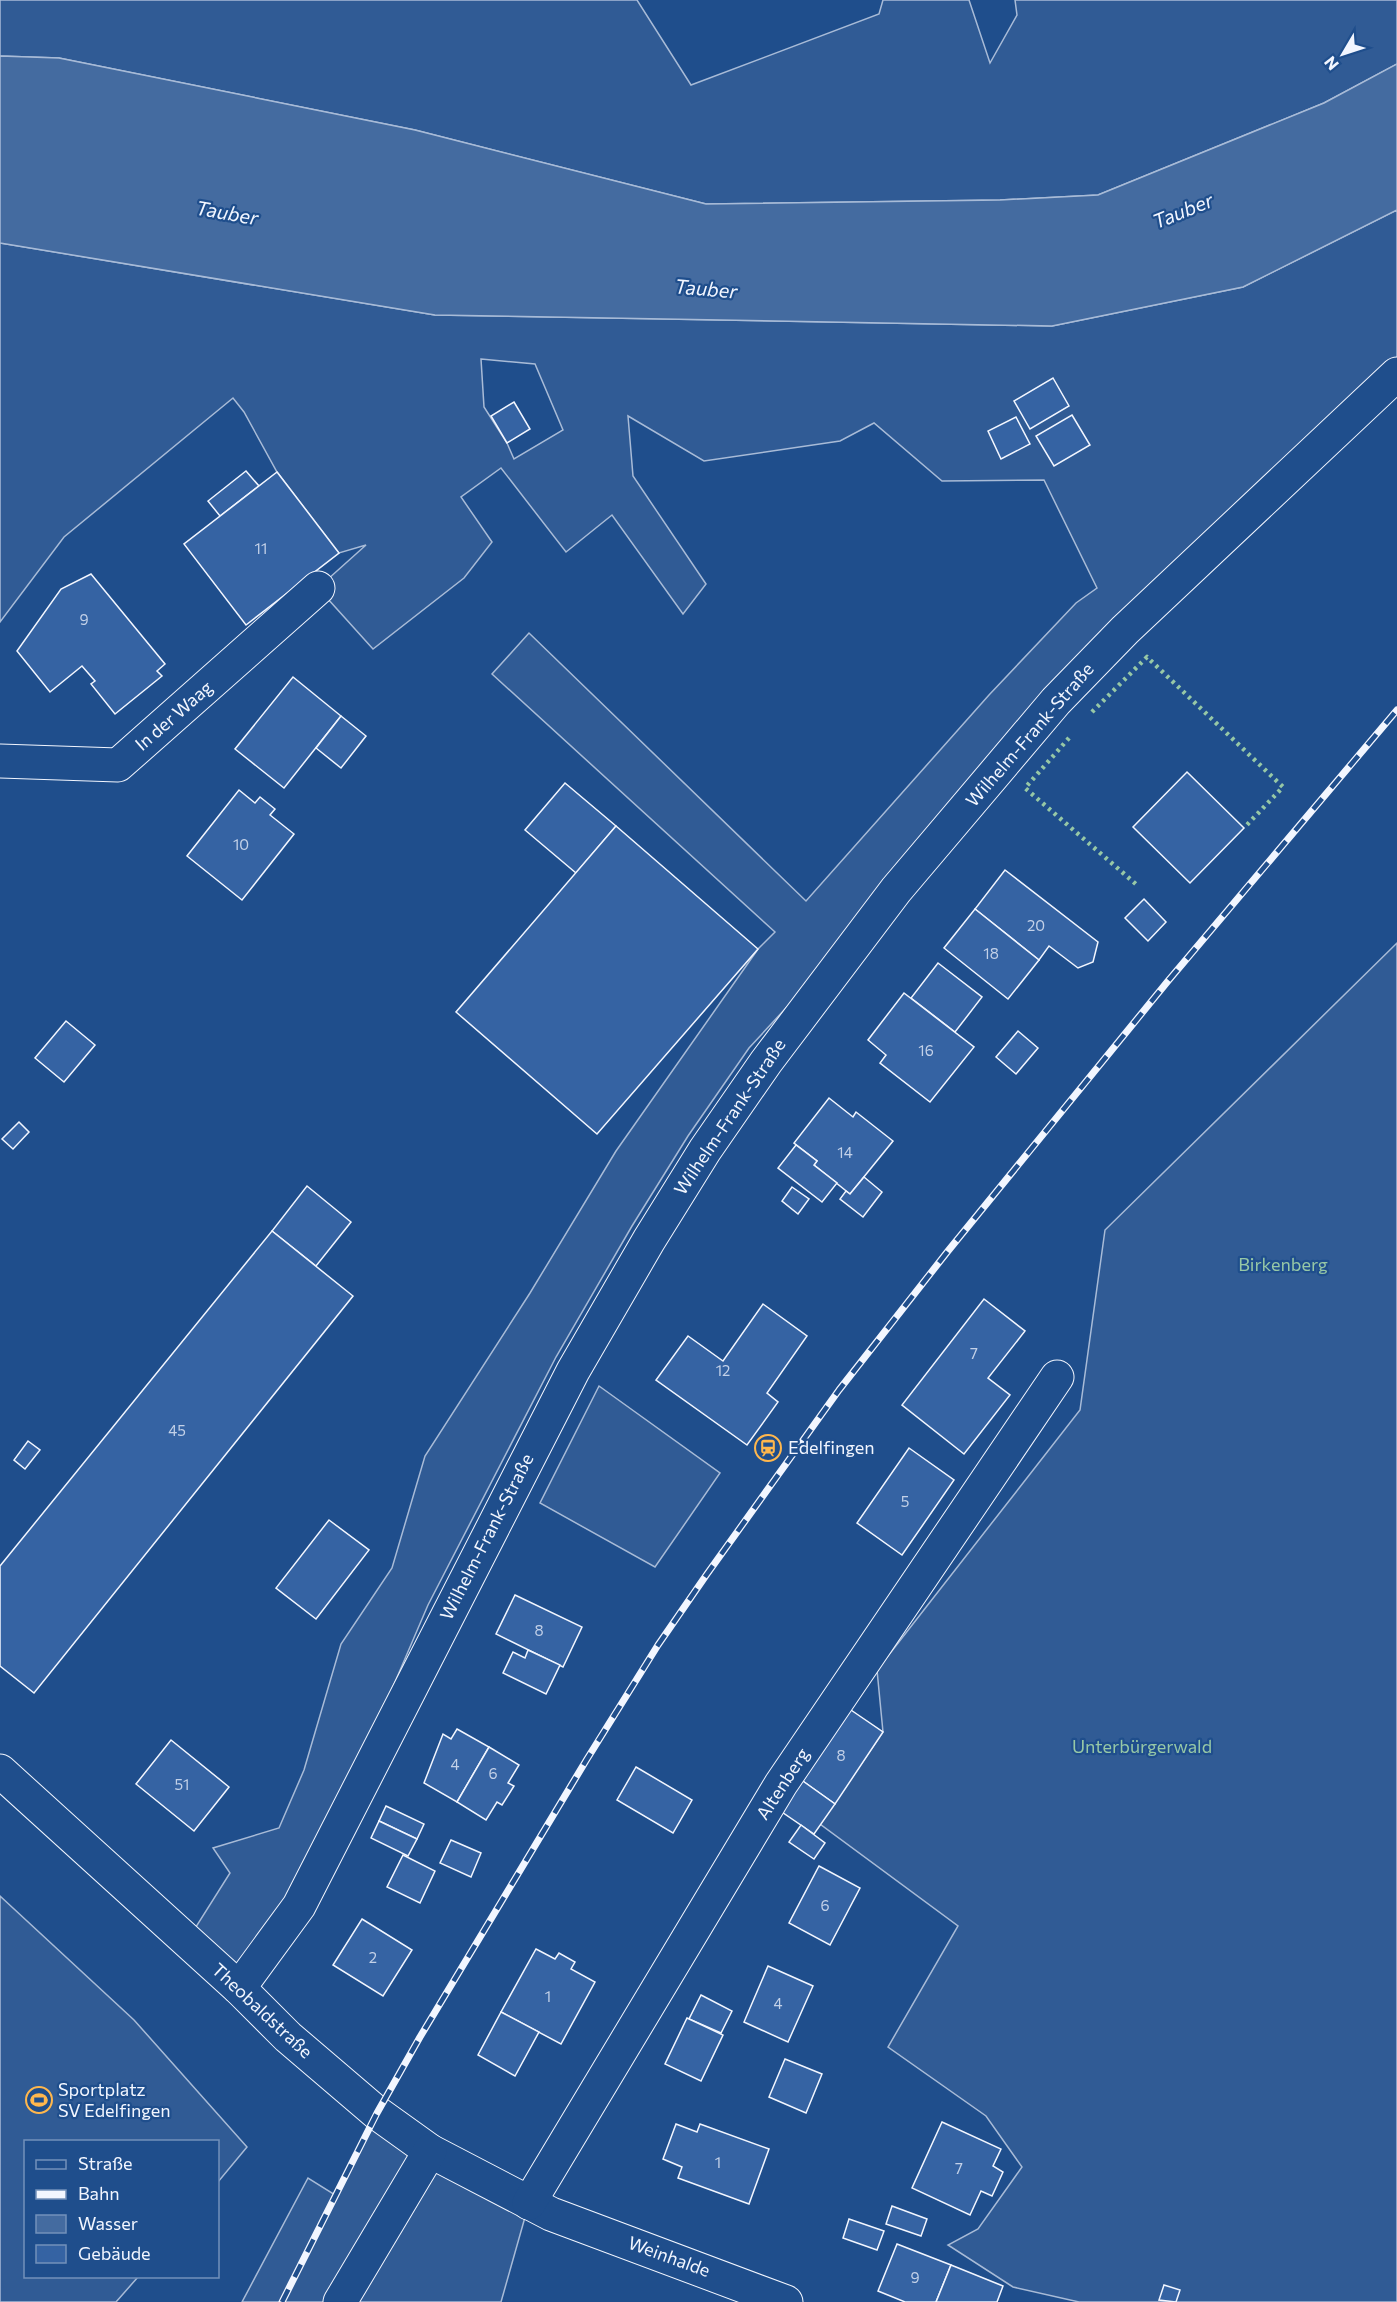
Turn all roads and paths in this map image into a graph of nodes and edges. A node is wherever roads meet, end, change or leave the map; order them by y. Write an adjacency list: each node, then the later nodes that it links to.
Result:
1 (1397, 374): 6 (street, Wilhelm-Frank-Straße)
2 (318, 588): 3 (street, In der Waag)
3 (0, 760)
4 (1057, 1377): 8 (street, Altenberg)
5 (0, 1771): 6 (street, Theobaldstraße)
6 (238, 1988): 7 (street, Theobaldstraße)
7 (430, 2151): 8 (street, Theobaldstraße); 9 (street)
8 (540, 2209): 10 (street, Weinhalde)
9 (340, 2302)
10 (786, 2302)

